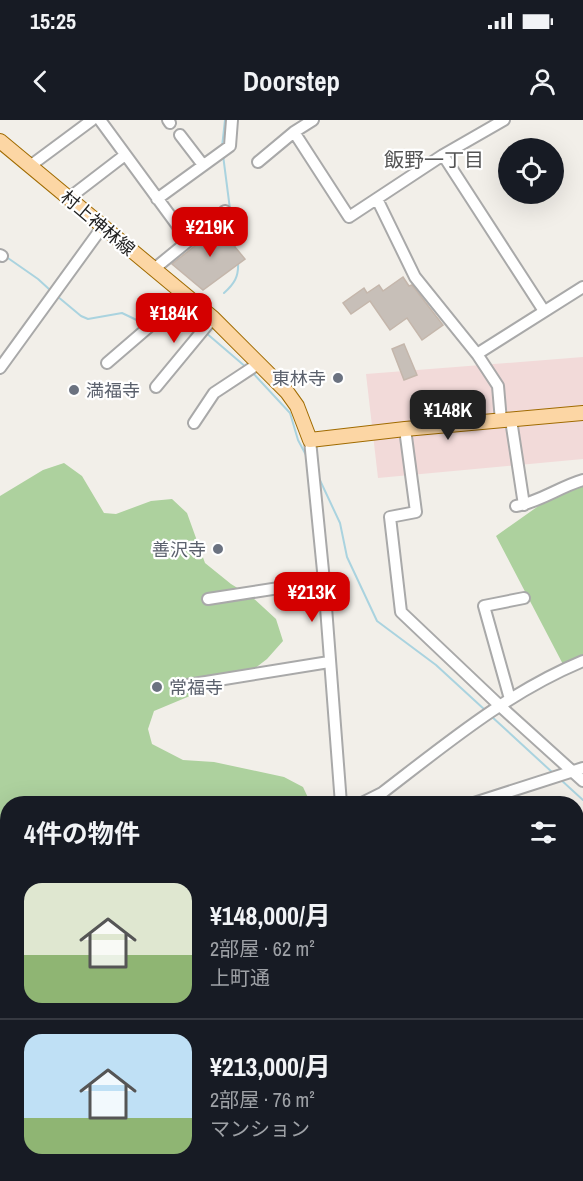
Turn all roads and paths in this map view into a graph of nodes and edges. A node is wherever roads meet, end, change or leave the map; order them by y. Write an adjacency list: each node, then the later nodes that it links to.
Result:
1 (92, 120): 13 (street)
2 (100, 120): 9 (street)
3 (232, 120): 12 (street)
4 (313, 120): 6 (street)
5 (504, 120): 10 (street)
6 (294, 132): 11 (street); 16 (street)
7 (180, 135): 12 (street)
8 (0, 141): 13 (main road, 村上神林線)
9 (125, 155): 14 (street); 15 (street)
10 (443, 156): 16 (street); 23 (street)
11 (258, 162)
12 (203, 165): 15 (street)
13 (30, 166): 14 (main road, 村上神林線)
14 (69, 198): 18 (main road, 村上神林線)
15 (157, 199): 19 (street)
16 (377, 199): 25 (street)
17 (225, 211): 19 (street)
18 (103, 226): 20 (main road, 村上神林線); 28 (street)
19 (188, 240): 20 (street)
20 (154, 269): 22 (main road, 村上神林線)
21 (583, 287): 23 (street)
22 (186, 295): 24 (main road, 村上神林線); 26 (street)
23 (544, 311): 25 (street)
24 (213, 318): 27 (main road, 村上神林線); 29 (street)
25 (477, 354): 31 (street)
26 (107, 363)
27 (258, 364): 32 (street); 34 (main road, 村上神林線)
28 (0, 368)
29 (156, 387)
30 (583, 413): 31 (main road)
31 (506, 420): 33 (main road); 35 (street)
32 (194, 423)
33 (405, 429): 34 (main road); 43 (street)
34 (310, 440): 36 (street)
35 (583, 480)
36 (324, 581): 38 (street); 40 (street)
37 (524, 598): 42 (street)
38 (208, 599)
39 (583, 661): 42 (street)
40 (329, 662): 41 (street); 47 (street)
41 (181, 686)
42 (510, 699): 43 (street)
43 (499, 705): 45 (street); 48 (street)
44 (583, 768): 45 (street)
45 (571, 771): 46 (street); 49 (street)
46 (583, 781)
47 (340, 796)
48 (376, 796)
49 (495, 796)

